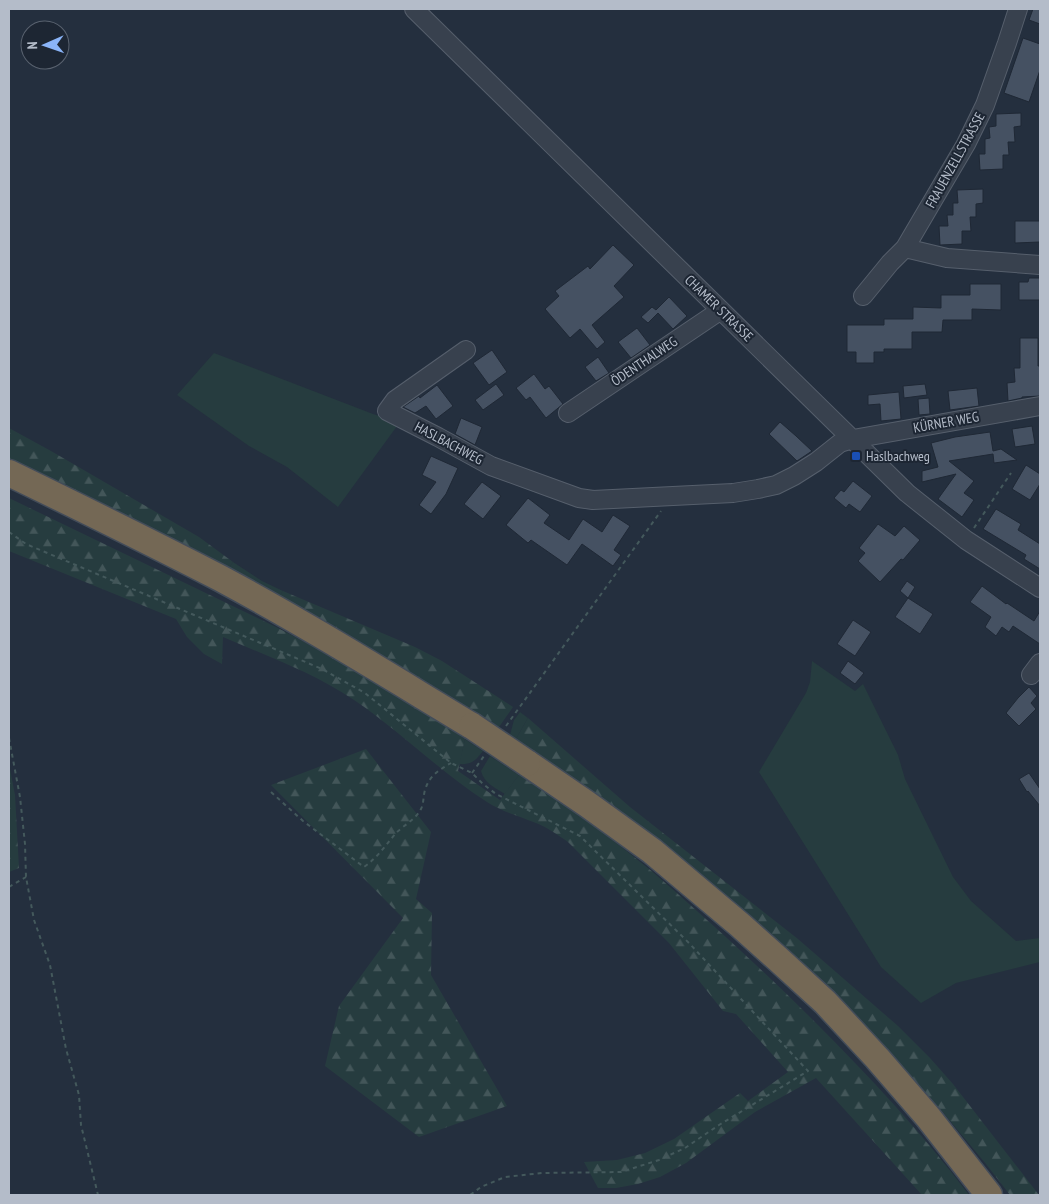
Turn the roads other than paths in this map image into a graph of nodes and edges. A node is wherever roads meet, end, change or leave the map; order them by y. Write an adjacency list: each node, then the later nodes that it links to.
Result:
1 (414, 9): 6 (street, CHAMER STRASSE)
2 (1018, 9): 3 (street, FRAUENZELLSTRASSE)
3 (905, 248): 4 (street); 5 (street, FRAUENZELLSTRASSE)
4 (1040, 265)
5 (863, 296)
6 (721, 310): 9 (street, ÖDENTHALWEG); 10 (street, CHAMER STRASSE)
7 (466, 350): 10 (street, HASLBACHWEG)
8 (1040, 406): 10 (street, KÜRNER WEG)
9 (568, 413)
10 (853, 438): 12 (street, CHAMER STRASSE)
11 (9, 473): 13 (highway, bridge)
12 (1040, 588)
13 (989, 1195)

